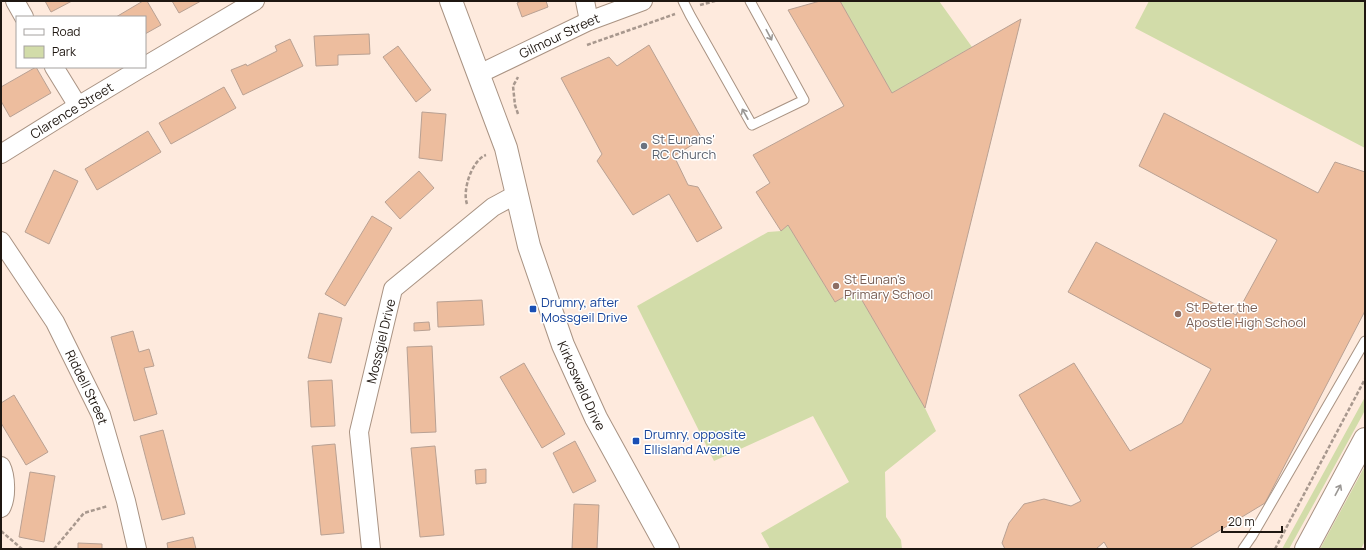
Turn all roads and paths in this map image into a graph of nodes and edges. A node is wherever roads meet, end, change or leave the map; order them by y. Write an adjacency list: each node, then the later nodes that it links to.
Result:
1 (14, 1): 9 (street)
2 (451, 1): 16 (street, Kirkoswald Drive)
3 (584, 1): 10 (street)
4 (642, 1): 10 (street, Gilmour Street)
5 (715, 1): 8 (path)
6 (750, 1): 8 (lane, one-way to 8)
7 (251, 2): 12 (street, Clarence Street)
8 (685, 5): 11 (path)
9 (23, 16)
10 (589, 21): 16 (street, Gilmour Street)
11 (580, 47)
12 (146, 65)
13 (55, 68): 17 (street)
14 (141, 68): 17 (street, Clarence Street)
15 (522, 72): 18 (path)
16 (479, 74): 19 (street, Kirkoswald Drive)
17 (78, 106): 20 (street, Clarence Street)
18 (519, 119)
19 (506, 148): 21 (street, Kirkoswald Drive); 22 (path)
20 (1, 154)
21 (517, 194): 22 (street, Mossgiel Drive); 35 (street, Kirkoswald Drive)
22 (473, 223): 34 (street, Mossgiel Drive)
23 (1, 241): 28 (street, Riddell Street)
24 (1365, 341): 36 (lane)
25 (1365, 379): 37 (path)
26 (1365, 439): 38 (street, one-way to 26)
27 (1, 466): 29 (street)
28 (126, 501): 32 (path); 33 (street, Riddell Street)
29 (1, 508)
30 (1, 531): 31 (path)
31 (22, 549)
32 (54, 549)
33 (137, 549)
34 (370, 549)
35 (668, 549)
36 (1243, 549)
37 (1275, 549)
38 (1306, 549)

